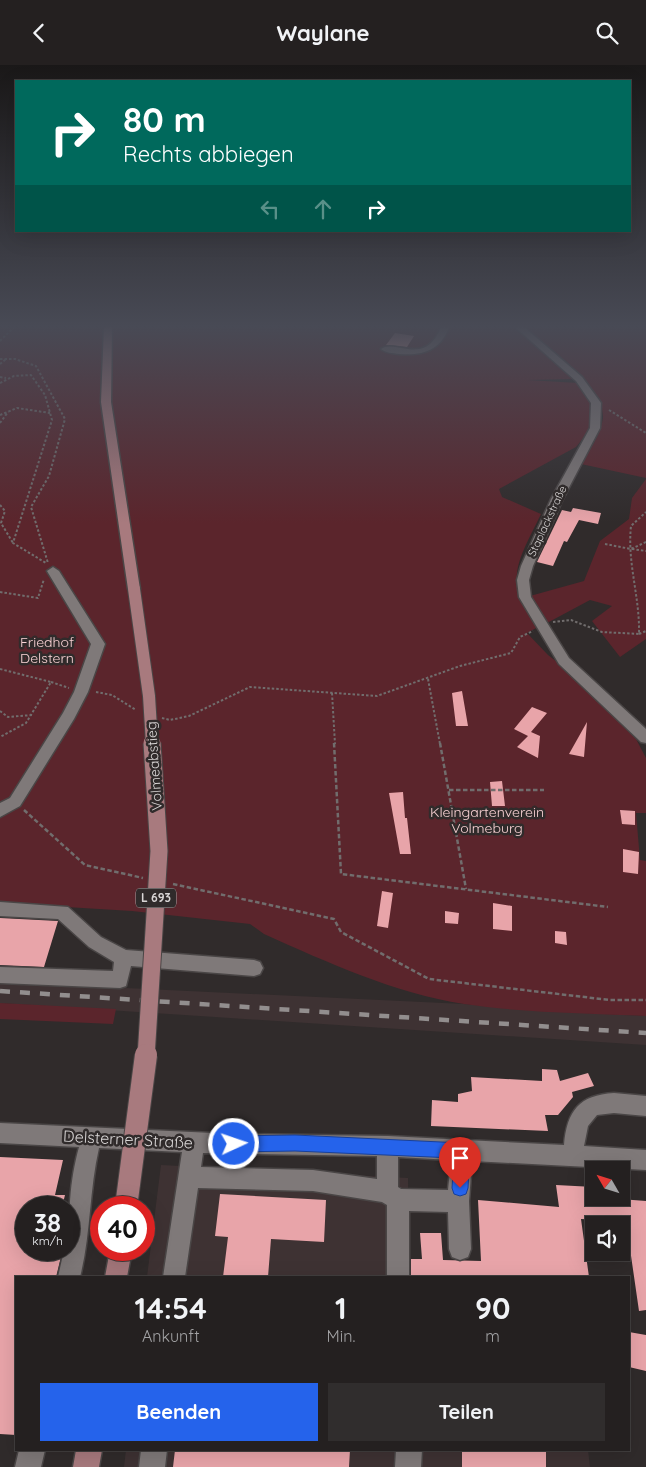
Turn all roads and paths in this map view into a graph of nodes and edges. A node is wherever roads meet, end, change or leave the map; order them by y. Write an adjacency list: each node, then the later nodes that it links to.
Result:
1 (43, 392): 7 (path)
2 (50, 392): 18 (path)
3 (106, 392): 56 (main road, Volmeabstieg / L 693, bridge)
4 (589, 392): 5 (street)
5 (596, 403): 10 (path); 20 (street, Staplackstraße)
6 (9, 411): 7 (path); 8 (path); 9 (path)
7 (50, 413): 14 (path)
8 (0, 415)
9 (0, 423)
10 (646, 432)
11 (0, 505): 14 (path)
12 (646, 512): 16 (path)
13 (646, 542): 16 (path)
14 (13, 543): 18 (path)
15 (605, 544): 16 (path)
16 (630, 549): 17 (path); 22 (path)
17 (646, 551)
18 (51, 568): 19 (path); 26 (street)
19 (0, 592)
20 (543, 627): 22 (path); 24 (path); 33 (street, Staplackstraße)
21 (646, 631): 22 (path)
22 (639, 633)
23 (0, 669): 25 (path)
24 (428, 678): 27 (path); 34 (path)
25 (51, 682): 26 (path); 30 (path)
26 (81, 692): 28 (path); 36 (street)
27 (332, 693): 31 (path); 40 (path)
28 (137, 710)
29 (0, 711): 30 (path)
30 (32, 715): 32 (path)
31 (154, 717)
32 (0, 737)
33 (646, 738)
34 (448, 790): 35 (path); 40 (path)
35 (544, 790)
36 (15, 802): 37 (street); 38 (path)
37 (0, 811)
38 (152, 880)
39 (171, 884): 46 (path)
40 (466, 889): 41 (path)
41 (608, 907)
42 (0, 909): 43 (street)
43 (124, 958): 44 (street); 45 (street)
44 (254, 968)
45 (0, 975)
46 (646, 1000)
47 (646, 1107): 53 (street)
48 (0, 1133): 49 (street, Delsterner Straße)
49 (90, 1138): 50 (street, Delsterner Straße); 61 (street)
50 (194, 1142): 51 (street, Delsterner Straße); 55 (street)
51 (388, 1146): 52 (street, Delsterner Straße); 57 (street)
52 (462, 1150): 53 (street, Delsterner Straße); 58 (street)
53 (573, 1156): 54 (street, Delsterner Straße)
54 (646, 1160)
55 (189, 1177): 57 (street); 63 (street)
56 (128, 1196)
57 (392, 1196): 58 (street); 64 (street)
58 (458, 1201): 59 (street)
59 (460, 1249)
60 (118, 1261): 62 (main road)
61 (69, 1276)
62 (116, 1276)
63 (174, 1276)
64 (398, 1276)
65 (32, 1451): 69 (street)
66 (89, 1451): 70 (main road)
67 (154, 1451): 71 (street)
68 (409, 1451): 72 (street)
69 (28, 1467)
70 (86, 1467)
71 (152, 1467)
72 (408, 1467)

